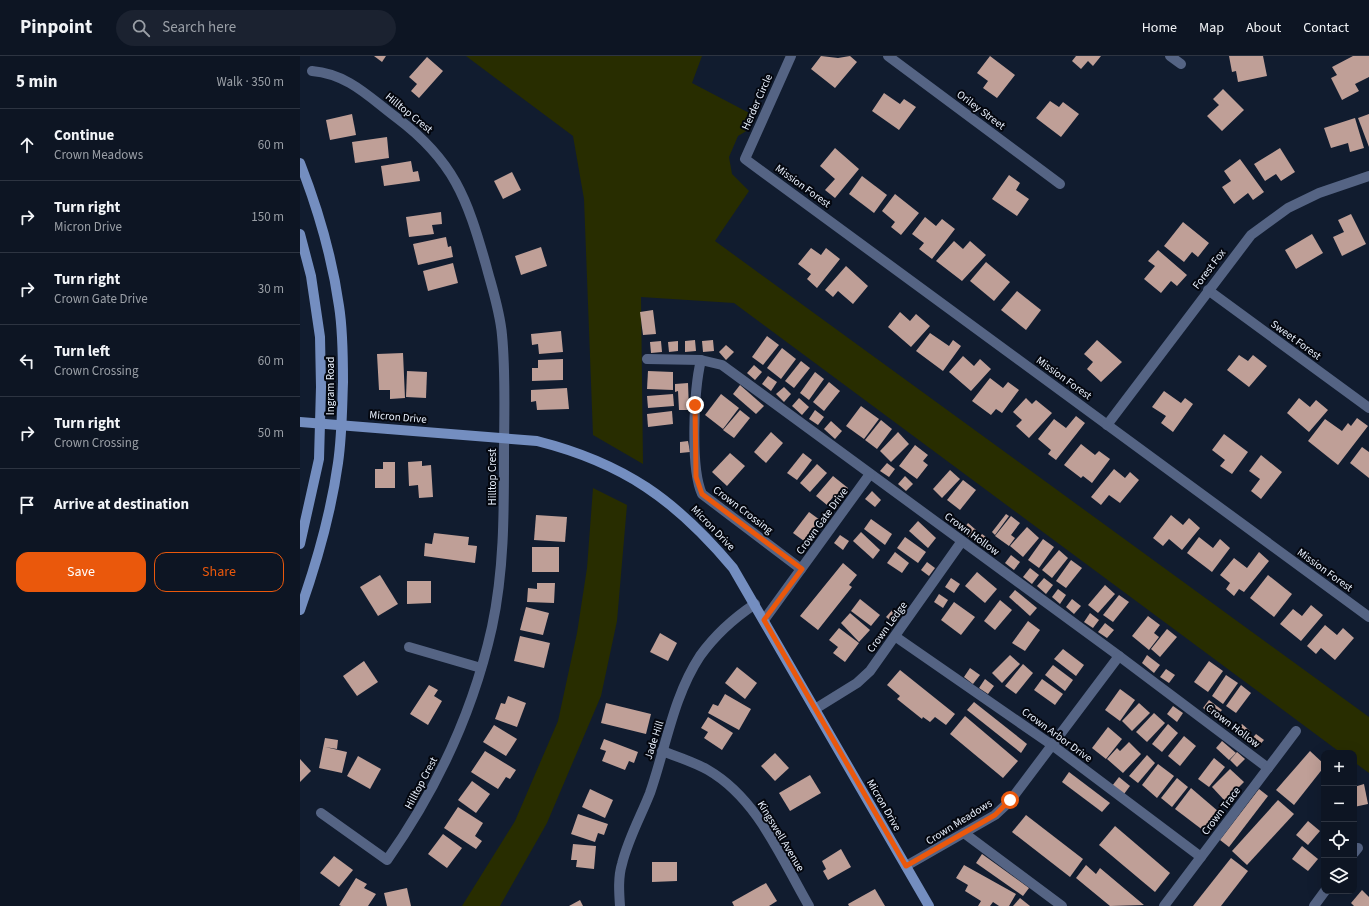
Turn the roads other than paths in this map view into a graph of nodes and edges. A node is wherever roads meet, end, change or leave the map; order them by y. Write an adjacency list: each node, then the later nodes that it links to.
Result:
1 (791, 56): 6 (street, Herder Circle)
2 (888, 56): 9 (street, Oriley Street)
3 (1170, 56): 4 (street)
4 (1181, 64)
5 (312, 71): 19 (street, Hilltop Crest)
6 (745, 159): 18 (street, Mission Forest)
7 (300, 163): 17 (street, Ingram Road)
8 (1369, 176): 11 (street, Forest Fox)
9 (1060, 184)
10 (300, 234): 16 (street, Ingram Road)
11 (1208, 290): 14 (street, Sweet Forest); 18 (street, Forest Fox)
12 (647, 359): 13 (street, Crown Hollow)
13 (701, 360): 20 (street, Crown Hollow); 23 (street, Crown Crossing)
14 (1369, 408)
15 (300, 422): 16 (street, Micron Drive)
16 (320, 423): 17 (street, Micron Drive); 22 (street, Ingram Road)
17 (342, 424): 19 (street, Micron Drive); 25 (street, Ingram Road)
18 (1107, 425): 26 (street, Mission Forest)
19 (504, 438): 24 (street, Micron Drive); 31 (street, Hilltop Crest)
20 (870, 474): 21 (street, Crown Hollow); 23 (street, Crown Gate Drive)
21 (962, 541): 28 (street, Crown Ledge); 30 (street, Crown Hollow)
22 (300, 544)
23 (802, 569): 27 (street, Crown Gate Drive)
24 (755, 604): 27 (street, Micron Drive); 35 (street, Jade Hill)
25 (300, 610)
26 (1369, 617)
27 (764, 620): 32 (street, Micron Drive)
28 (896, 637): 32 (street, Crown Ledge); 34 (street, Crown Arbor Drive)
29 (409, 647): 31 (street)
30 (1119, 656): 34 (street, Crown Meadows); 36 (street, Crown Hollow)
31 (481, 668): 37 (street, Hilltop Crest)
32 (814, 709): 40 (street, Micron Drive)
33 (1296, 731): 36 (street, Crown Trace)
34 (1052, 745): 38 (street, Crown Meadows); 39 (street, Crown Arbor Drive)
35 (662, 751): 42 (street, Jade Hill); 43 (street, Kingswell Avenue)
36 (1268, 768): 39 (street, Crown Trace)
37 (321, 813)
38 (964, 833): 40 (street, Crown Meadows); 45 (street)
39 (1201, 857): 46 (street, Crown Trace)
40 (906, 866): 44 (street, Micron Drive)
41 (1323, 894): 47 (street)
42 (620, 906)
43 (808, 906)
44 (929, 906)
45 (1062, 906)
46 (1164, 906)
47 (1314, 906)

